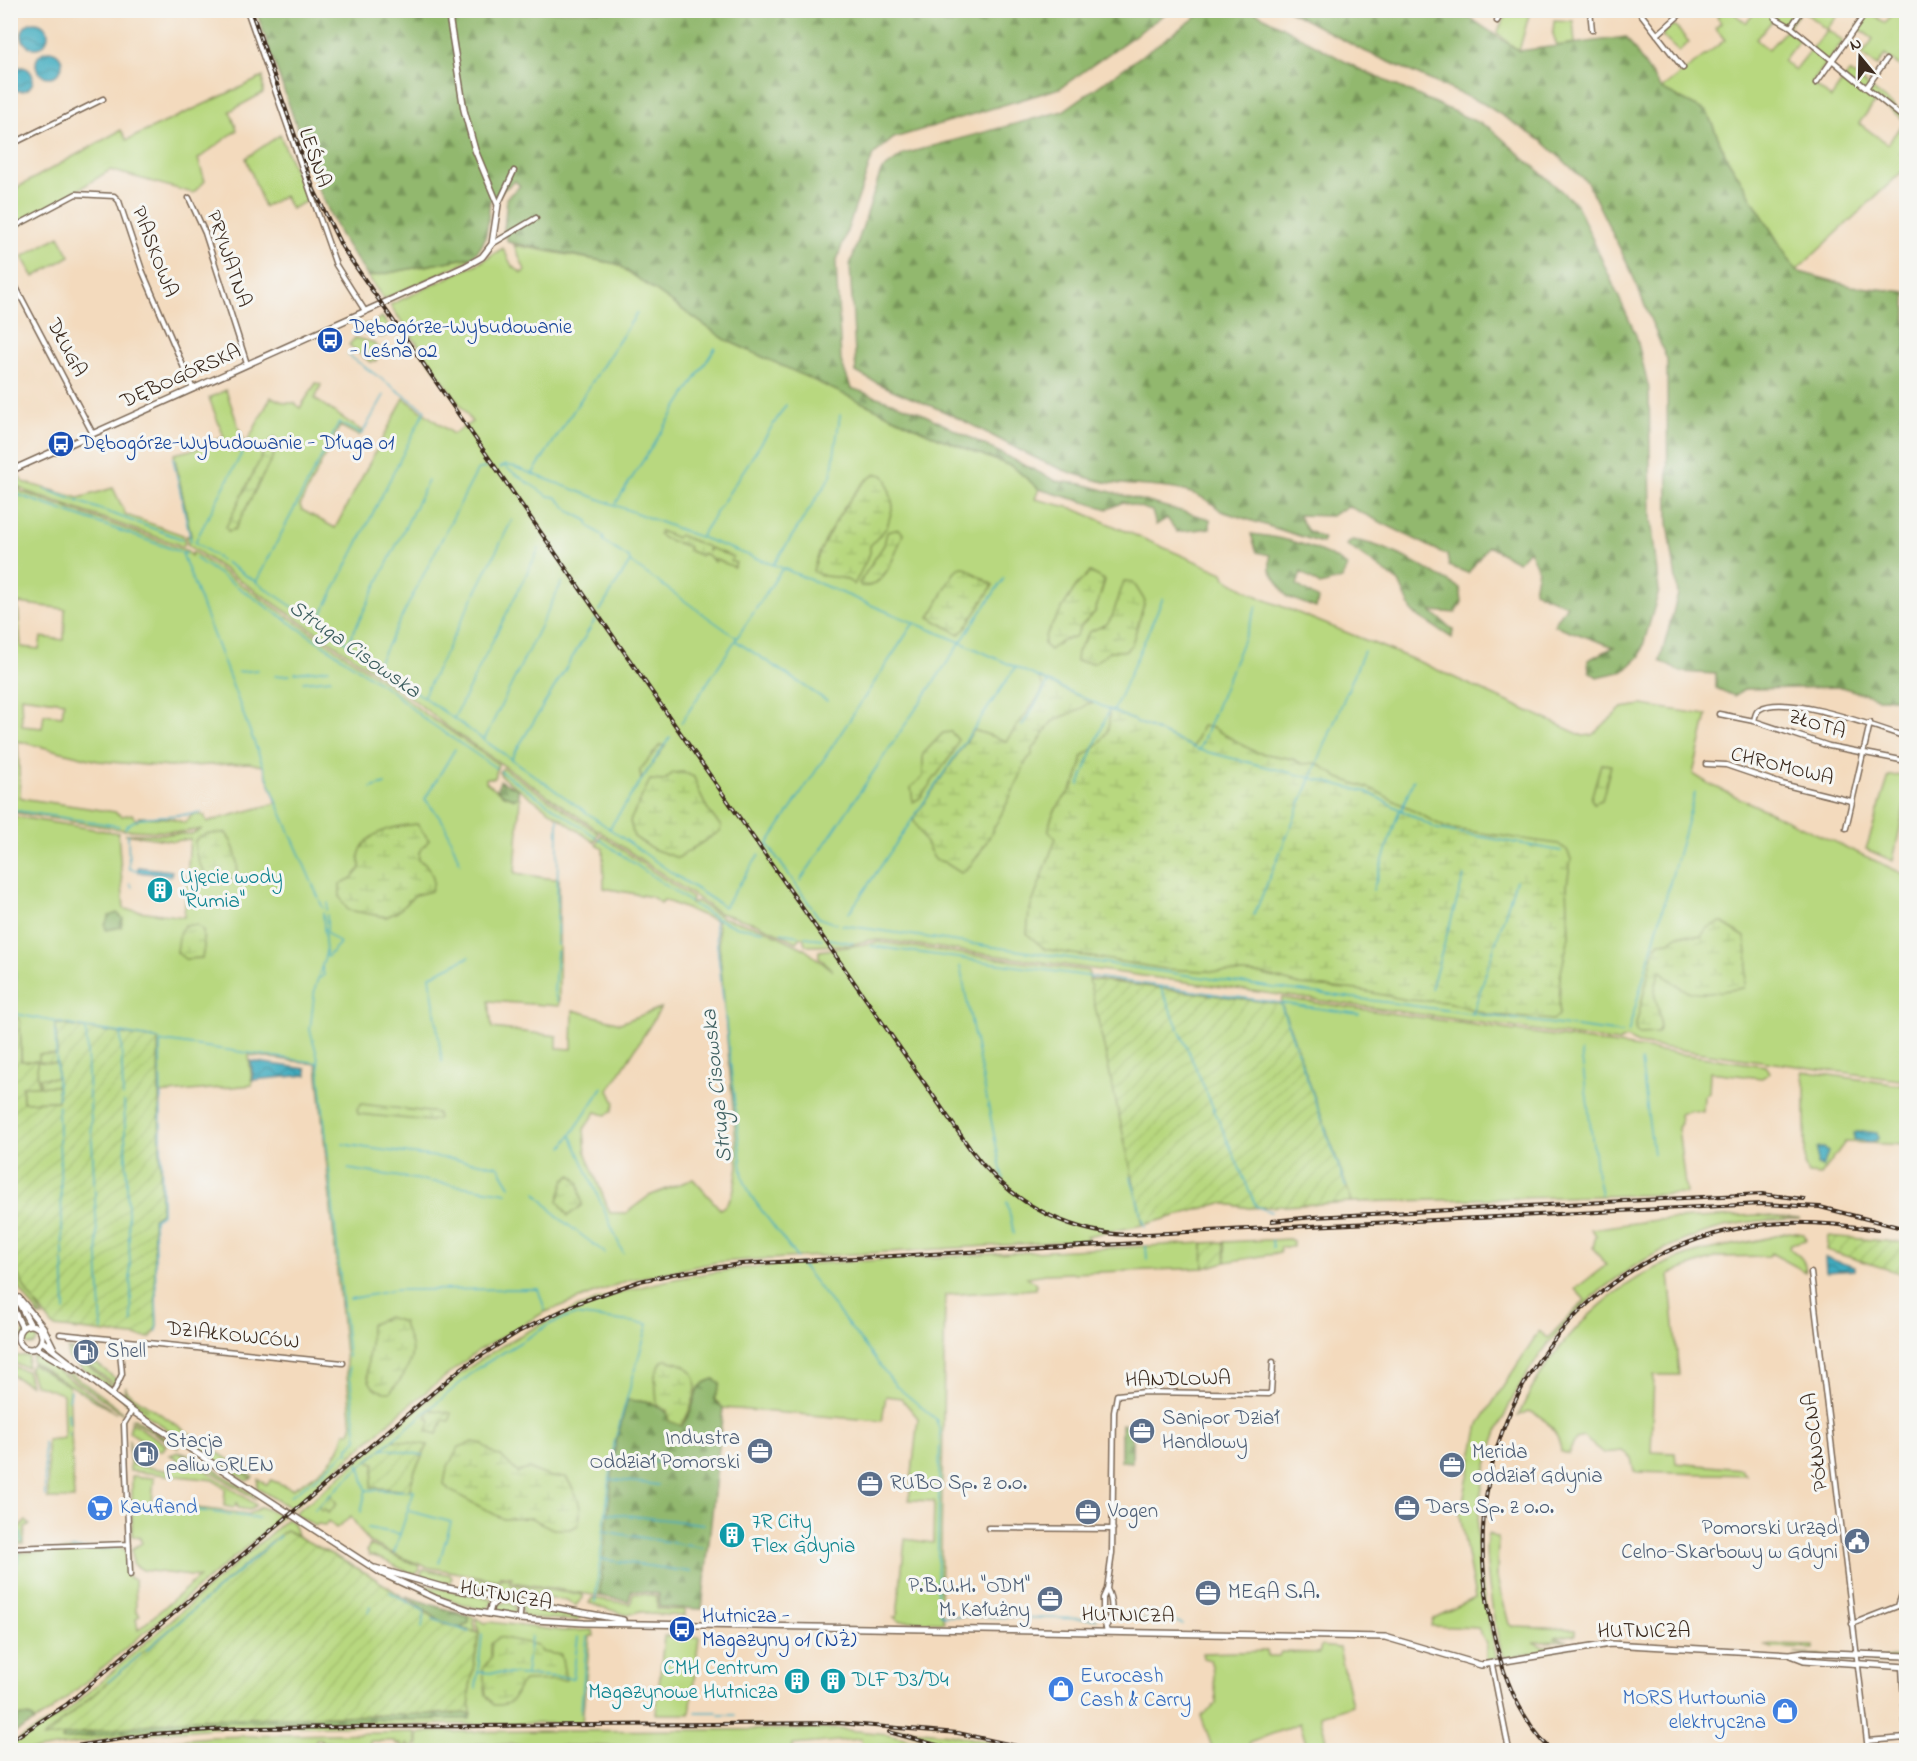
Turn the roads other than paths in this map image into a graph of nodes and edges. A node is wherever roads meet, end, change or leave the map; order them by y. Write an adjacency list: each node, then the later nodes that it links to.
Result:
1 (247, 10): 29 (street, LEŚNA)
2 (448, 10): 24 (main road)
3 (1503, 10): 10 (street)
4 (1590, 10): 12 (street)
5 (1638, 10): 13 (street)
6 (1685, 10): 13 (street)
7 (1802, 10): 11 (street)
8 (1868, 10): 15 (street)
9 (1775, 18): 11 (street)
10 (1497, 21)
11 (1791, 27): 15 (street)
12 (1592, 30)
13 (1658, 35): 16 (street)
14 (1887, 60): 18 (street)
15 (1832, 61): 17 (street); 18 (street)
16 (1683, 68)
17 (1816, 83)
18 (1866, 88): 20 (street)
19 (103, 99): 21 (street)
20 (1906, 120)
21 (10, 146)
22 (514, 171): 24 (street)
23 (189, 198): 30 (street, PRYWATNA)
24 (498, 205): 27 (main road)
25 (536, 218): 27 (street)
26 (10, 229): 31 (street, PIASKOWA)
27 (492, 244): 29 (main road, DĘBOGÓRSKA)
28 (10, 276): 32 (street, DŁUGA)
29 (364, 311): 30 (main road, DĘBOGÓRSKA)
30 (247, 365): 31 (main road, DĘBOGÓRSKA)
31 (193, 390): 32 (main road, DĘBOGÓRSKA)
32 (94, 434): 33 (main road, DĘBOGÓRSKA)
33 (10, 471)
34 (1719, 714): 35 (street, ZŁOTA)
35 (1754, 721): 36 (street); 38 (street, ZŁOTA)
36 (1870, 723): 37 (street); 38 (street, CHROMOWA)
37 (1906, 737)
38 (1862, 753): 39 (street, ZŁOTA); 41 (street, CHROMOWA)
39 (1906, 761)
40 (1706, 764): 41 (street, CHROMOWA)
41 (1851, 801): 42 (street, CHROMOWA)
42 (1846, 828)
43 (1811, 1273): 78 (street, PÓŁNOCNA)
44 (10, 1286): 45 (main road)
45 (19, 1298): 47 (main road); 55 (main road)
46 (10, 1302): 48 (main road)
47 (30, 1324): 48 (main road); 52 (main road)
48 (22, 1327): 50 (main road)
49 (60, 1334): 51 (street, DZIAŁKOWCÓW)
50 (18, 1340): 53 (main road); 54 (main road)
51 (119, 1340): 57 (street, DZIAŁKOWCÓW); 59 (street)
52 (42, 1341): 54 (main road); 55 (main road)
53 (10, 1342)
54 (36, 1348): 58 (main road)
55 (55, 1351): 58 (main road)
56 (1273, 1362): 62 (street, HANDLOWA)
57 (343, 1363)
58 (81, 1374): 59 (main road, HUTNICZA)
59 (111, 1396): 60 (main road, HUTNICZA)
60 (132, 1411): 63 (street); 65 (main road, HUTNICZA)
61 (988, 1528): 62 (street)
62 (1113, 1529): 69 (street, HANDLOWA)
63 (129, 1544): 64 (street); 66 (street)
64 (10, 1548)
65 (375, 1568): 67 (main road, HUTNICZA); 70 (main road, HUTNICZA)
66 (130, 1575)
67 (419, 1581): 70 (main road); 71 (main road, HUTNICZA)
68 (1906, 1583): 78 (street)
69 (1107, 1589): 79 (street, HANDLOWA); 79 (street, HANDLOWA)
70 (415, 1590): 73 (main road, HUTNICZA)
71 (499, 1598): 72 (main road, HUTNICZA); 73 (main road)
72 (516, 1601): 74 (main road, HUTNICZA); 75 (main road)
73 (489, 1614): 75 (main road, HUTNICZA)
74 (585, 1614): 76 (main road); 77 (main road, HUTNICZA)
75 (519, 1619): 76 (main road, HUTNICZA)
76 (584, 1623): 77 (main road, HUTNICZA)
77 (639, 1623): 80 (main road, HUTNICZA)
78 (1852, 1624): 81 (street, PÓŁNOCNA)
79 (1107, 1625): 80 (street, HANDLOWA)
80 (1107, 1632): 85 (main road, HUTNICZA)
81 (1856, 1653): 82 (main road, HUTNICZA); 83 (main road, HUTNICZA); 84 (street, PÓŁNOCNA)
82 (1790, 1654): 84 (main road, HUTNICZA); 85 (main road, HUTNICZA)
83 (1906, 1656)
84 (1857, 1664): 86 (main road, HUTNICZA); 88 (street, PÓŁNOCNA)
85 (1492, 1665): 89 (street)
86 (1904, 1667): 87 (street)
87 (1906, 1736): 88 (street)
88 (1867, 1741): 90 (street, PÓŁNOCNA)
89 (1509, 1750)
90 (1868, 1750)

